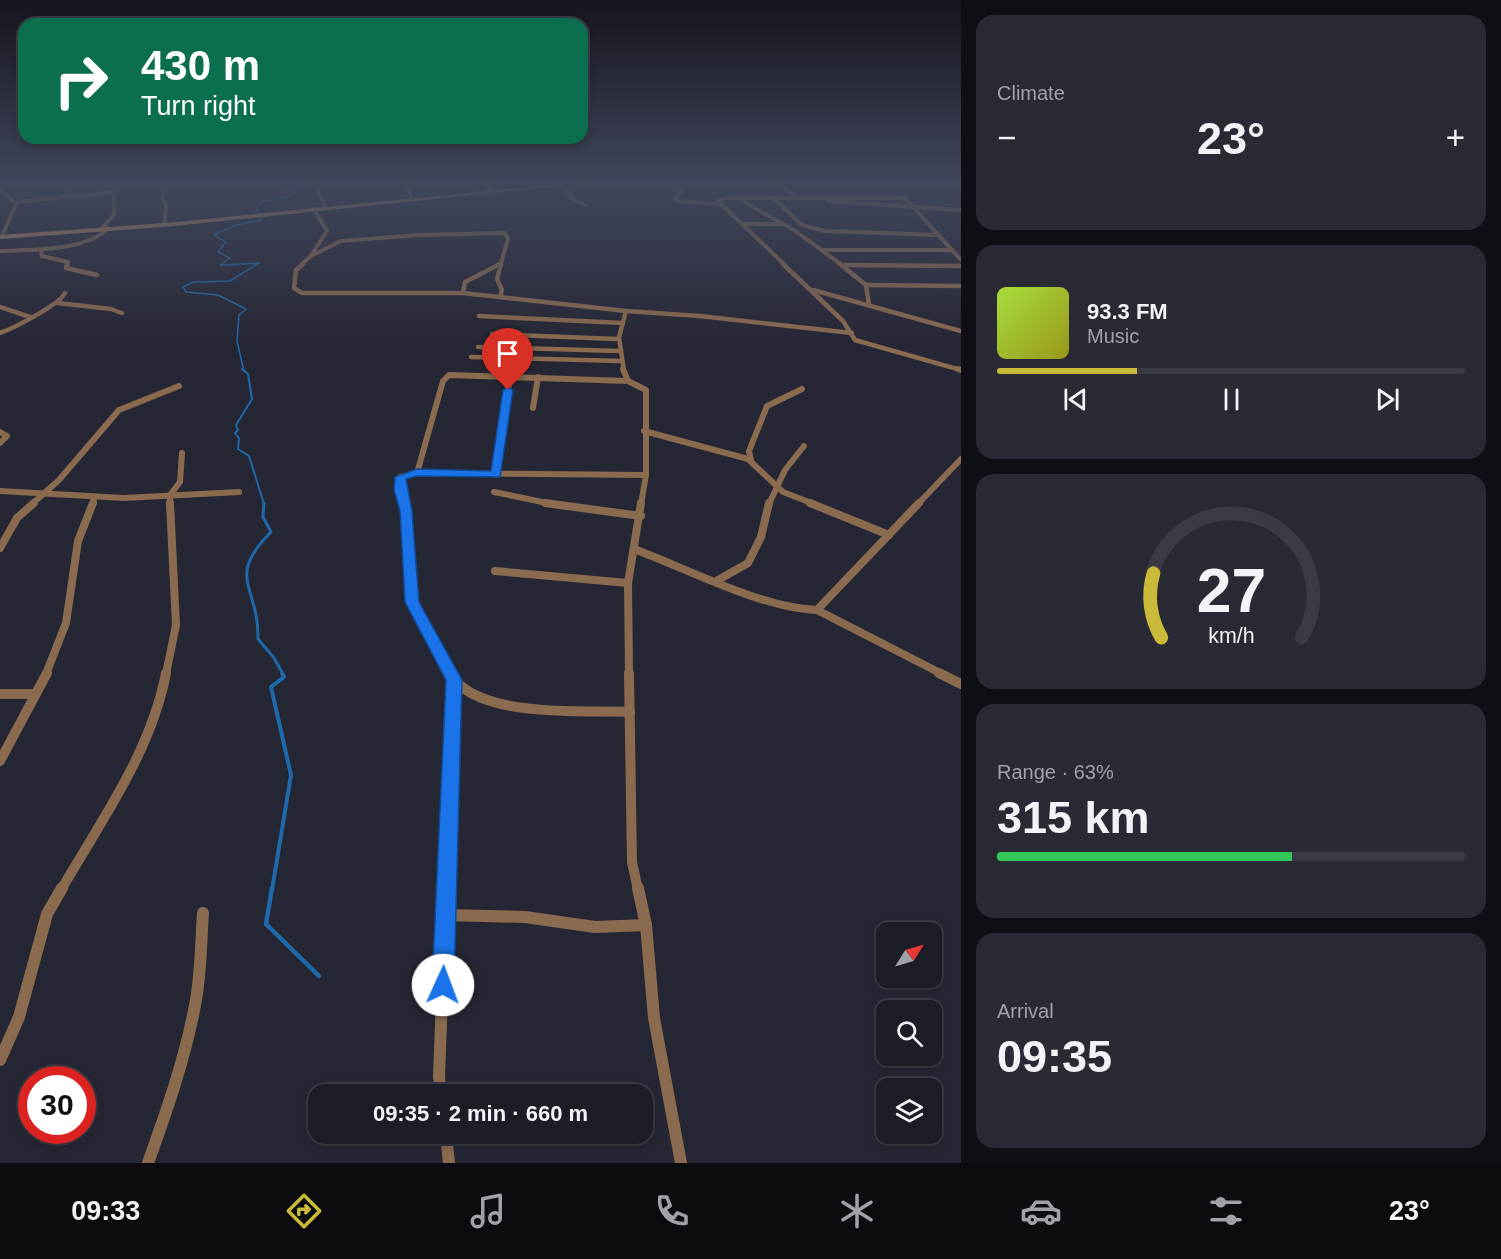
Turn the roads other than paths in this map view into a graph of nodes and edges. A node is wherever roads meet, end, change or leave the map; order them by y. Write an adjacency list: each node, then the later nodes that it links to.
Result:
1 (21, 235): 9 (main road)
2 (101, 235): 13 (street)
3 (324, 235): 14 (street)
4 (415, 235): 14 (street)
5 (506, 235): 16 (street)
6 (754, 235): 22 (street)
7 (801, 235): 10 (street)
8 (939, 235): 11 (street)
9 (1, 237)
10 (824, 250): 11 (street); 17 (street)
11 (952, 250): 15 (street)
12 (0, 251): 13 (street)
13 (41, 251): 19 (street)
14 (310, 257): 24 (street)
15 (961, 260)
16 (501, 263): 24 (street); 25 (street)
17 (844, 265): 18 (street); 20 (street)
18 (961, 266)
19 (98, 275)
20 (866, 285): 21 (street); 27 (street)
21 (961, 286)
22 (812, 290): 27 (street); 38 (street)
23 (65, 293): 26 (street)
24 (463, 293): 25 (street)
25 (500, 297): 29 (street)
26 (58, 303): 31 (street); 33 (street)
27 (869, 306): 36 (street)
28 (0, 307): 33 (street)
29 (582, 307): 30 (street); 34 (street)
30 (626, 311): 35 (street); 38 (street)
31 (122, 313)
32 (479, 316): 34 (street)
33 (30, 317): 37 (street)
34 (572, 321): 35 (street)
35 (623, 323): 40 (street)
36 (961, 331)
37 (0, 333)
38 (852, 333): 45 (street)
39 (492, 334): 40 (street)
40 (617, 339): 42 (street)
41 (478, 347): 42 (street)
42 (620, 351): 44 (street)
43 (471, 357): 44 (street)
44 (621, 362): 48 (street)
45 (961, 370)
46 (510, 376): 47 (street); 59 (street); 60 (street)
47 (538, 377): 48 (street); 51 (street)
48 (628, 381): 52 (street)
49 (179, 386): 66 (street)
50 (802, 389): 58 (street)
51 (533, 408)
52 (644, 431): 58 (street); 61 (street)
53 (0, 432): 54 (street)
54 (0, 443)
55 (804, 446): 62 (street)
56 (182, 453): 67 (street)
57 (961, 459): 70 (street)
58 (752, 460): 62 (street)
59 (417, 473): 60 (street); 77 (street)
60 (496, 475): 61 (street)
61 (646, 475): 69 (street)
62 (777, 488): 70 (street); 74 (street)
63 (0, 491): 66 (street)
64 (239, 492): 67 (street)
65 (494, 492): 69 (street)
66 (45, 493): 68 (street); 71 (street)
67 (170, 495): 68 (street); 86 (street)
68 (94, 498): 80 (street)
69 (641, 516): 72 (street)
70 (889, 535): 76 (street)
71 (0, 548)
72 (634, 549): 74 (street); 75 (street)
73 (495, 571): 75 (street)
74 (718, 580): 76 (street)
75 (628, 584): 81 (street)
76 (817, 610): 78 (street)
77 (454, 680): 81 (street); 84 (street)
78 (961, 684)
79 (0, 694): 80 (street)
80 (35, 694): 82 (street)
81 (630, 712): 85 (street)
82 (0, 761)
83 (203, 913): 89 (street)
84 (446, 915): 85 (street); 87 (street)
85 (646, 925): 91 (street)
86 (0, 1060)
87 (440, 1084)
88 (447, 1144): 90 (street)
89 (148, 1163)
90 (449, 1163)
91 (681, 1163)

